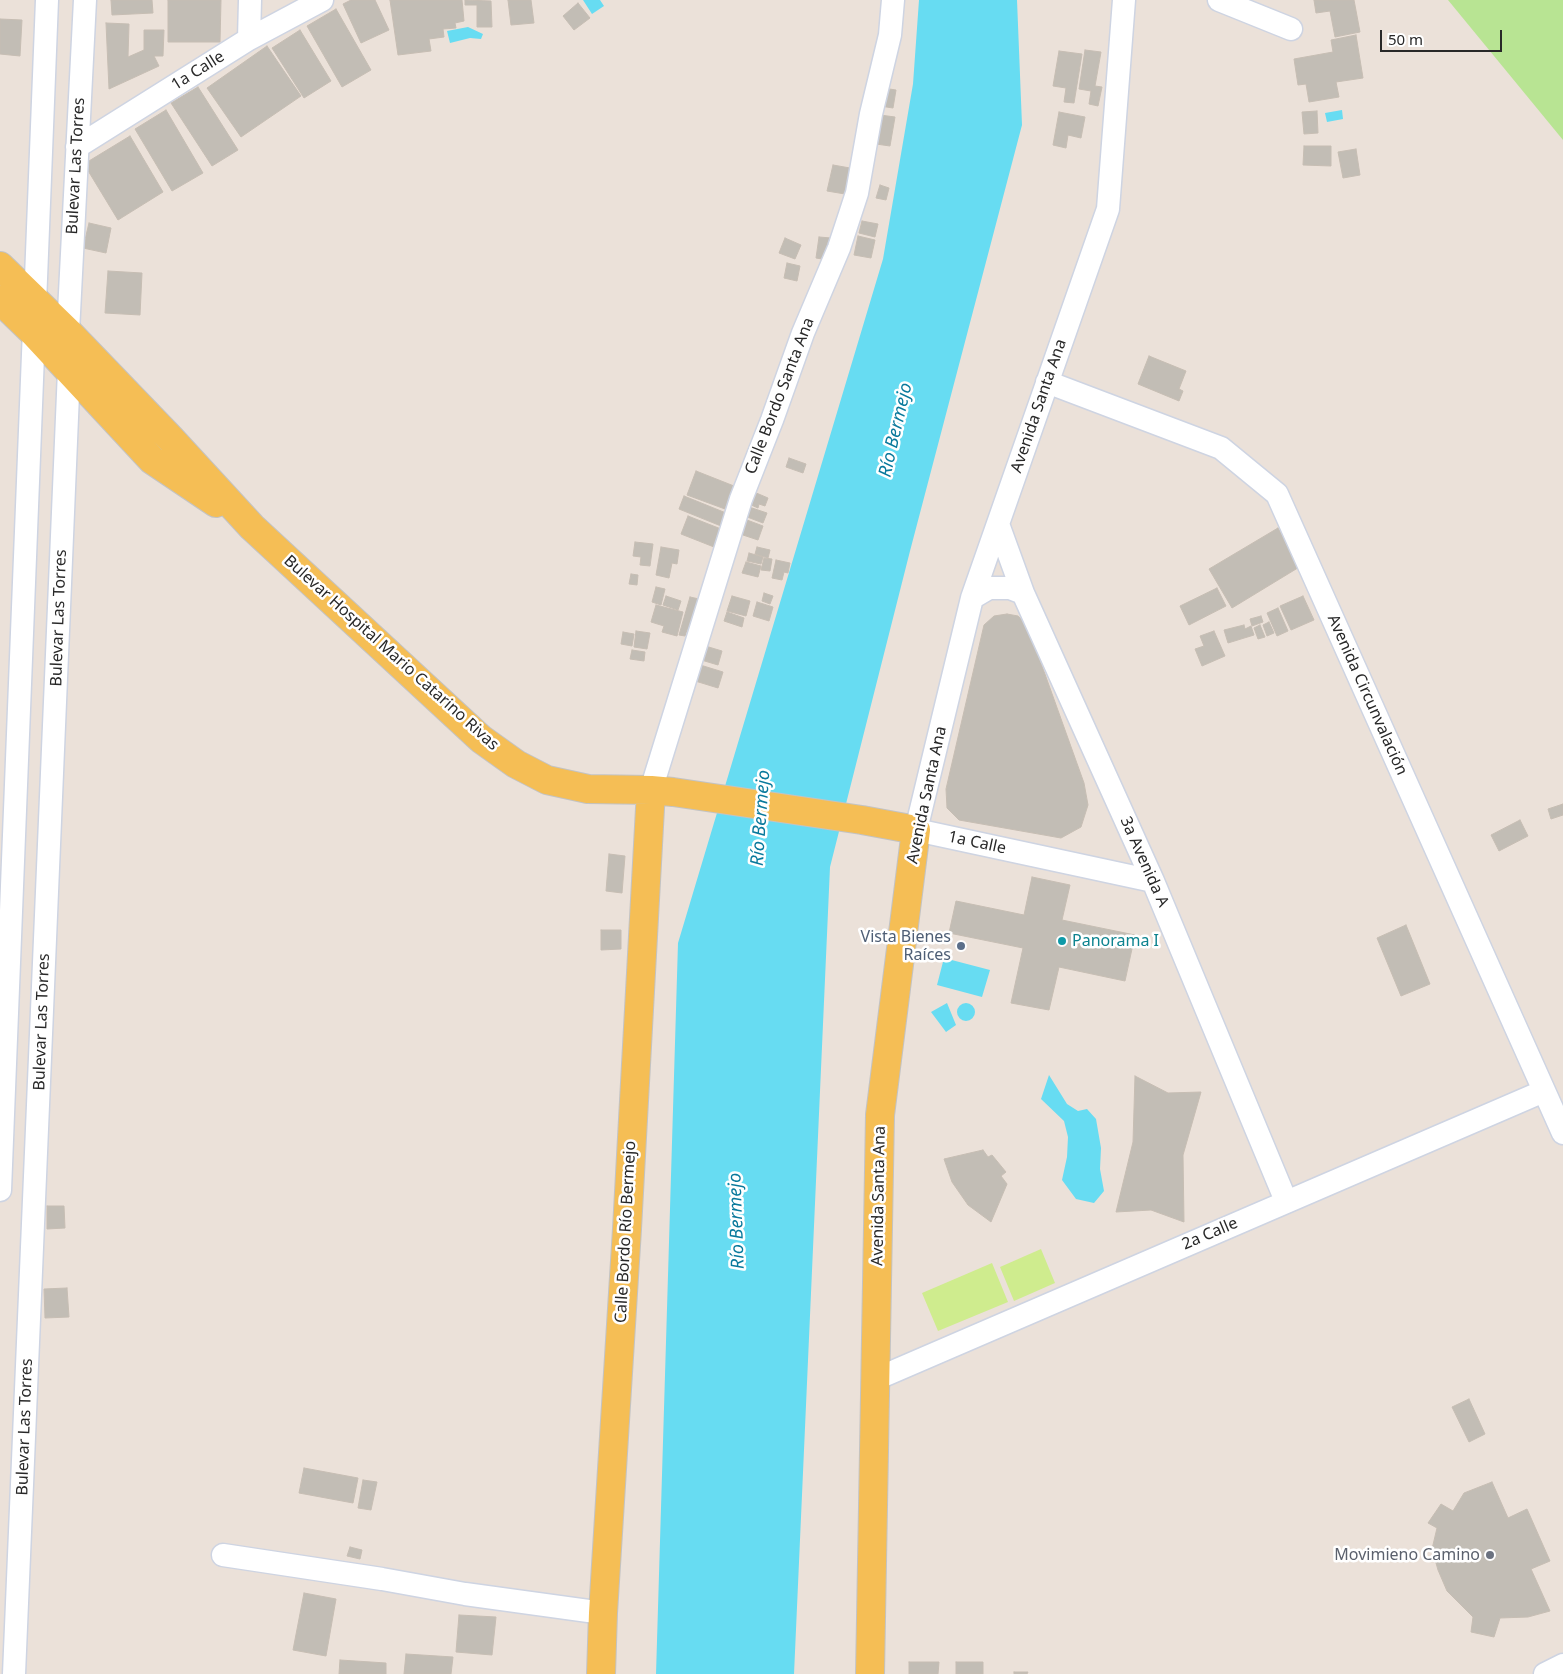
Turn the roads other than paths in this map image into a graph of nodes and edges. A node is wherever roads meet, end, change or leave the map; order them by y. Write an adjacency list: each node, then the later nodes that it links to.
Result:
1 (47, 0): 13 (street)
2 (85, 0): 10 (street, Bulevar Las Torres)
3 (250, 0): 9 (street)
4 (322, 0): 9 (street, 1a Calle)
5 (894, 0): 22 (street, Calle Bordo Santa Ana)
6 (1124, 0): 17 (street, Avenida Santa Ana)
7 (1219, 0): 8 (street)
8 (1291, 29)
9 (249, 39): 10 (street, 1a Calle)
10 (77, 147): 14 (street, Bulevar Las Torres)
11 (0, 266): 13 (main road, Bulevar Hospital Mario Catarino Rivas)
12 (0, 300): 15 (main road, Bulevar Hospital Mario Catarino Rivas)
13 (36, 301): 14 (main road, Bulevar Hospital Mario Catarino Rivas); 15 (street)
14 (68, 332): 16 (street, Bulevar Las Torres); 19 (main road, Bulevar Hospital Mario Catarino Rivas)
15 (34, 333): 16 (main road, Bulevar Hospital Mario Catarino Rivas); 26 (street)
16 (69, 370): 19 (main road, Bulevar Hospital Mario Catarino Rivas); 35 (street, Bulevar Las Torres)
17 (1047, 382): 18 (street, Avenida Santa Ana); 27 (street, Avenida Circunvalación)
18 (998, 524): 20 (street, 3a Avenida A); 21 (street, Avenida Santa Ana)
19 (252, 527): 22 (main road, Bulevar Hospital Mario Catarino Rivas)
20 (1024, 593): 21 (street); 25 (street, 3a Avenida A)
21 (972, 598): 24 (street, Avenida Santa Ana)
22 (651, 790): 23 (main road, Bulevar Hospital Mario Catarino Rivas); 33 (main road, Calle Bordo Río Bermejo)
23 (710, 798): 24 (main road, 1a Calle)
24 (916, 830): 25 (street, 1a Calle); 31 (main road, Avenida Santa Ana)
25 (1153, 881): 30 (street, 3a Avenida A)
26 (6, 930): 29 (street)
27 (1544, 1091): 28 (street, Avenida Circunvalación); 30 (street, 2a Calle)
28 (1563, 1132)
29 (0, 1190)
30 (1286, 1201): 31 (street, 2a Calle)
31 (876, 1379): 37 (main road, Avenida Santa Ana)
32 (223, 1556): 33 (street)
33 (603, 1613): 36 (main road, Calle Bordo Río Bermejo)
34 (1563, 1665): 38 (street)
35 (14, 1674)
36 (601, 1674)
37 (870, 1674)
38 (1545, 1674)

